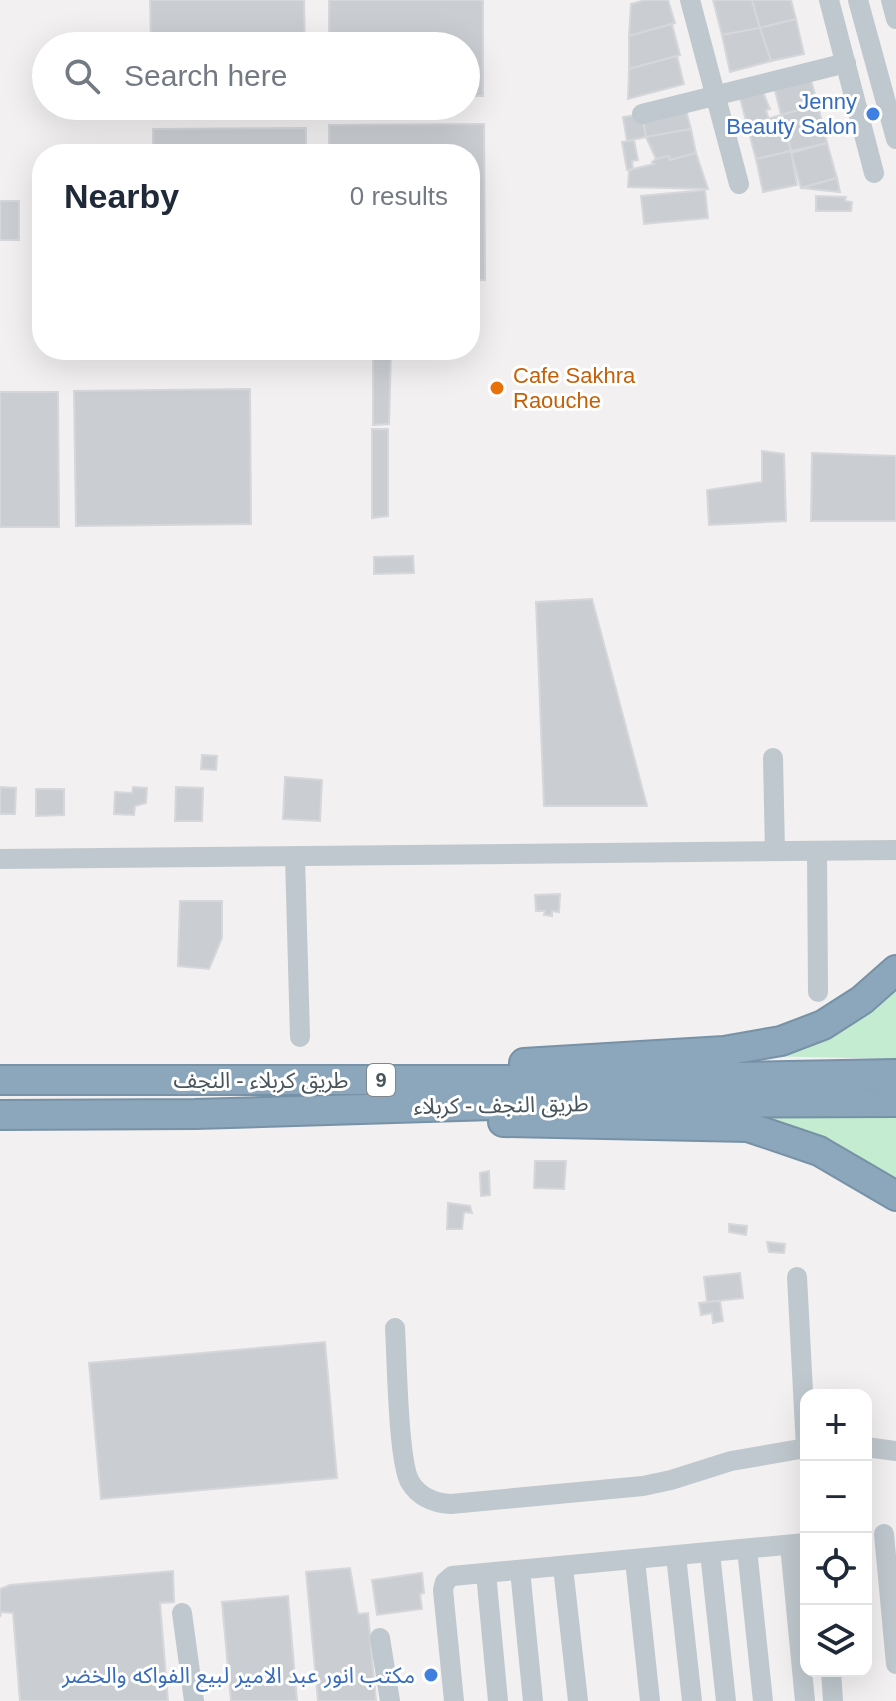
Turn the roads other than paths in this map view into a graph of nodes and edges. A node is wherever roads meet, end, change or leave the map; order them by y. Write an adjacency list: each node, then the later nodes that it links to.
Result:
1 (690, 0): 7 (street)
2 (829, 0): 6 (street)
3 (858, 0): 8 (street)
4 (891, 0): 5 (street)
5 (896, 19)
6 (846, 63): 7 (street); 11 (street)
7 (714, 96): 9 (street); 12 (street)
8 (893, 113): 10 (street)
9 (642, 114)
10 (896, 139)
11 (874, 173)
12 (739, 184)
13 (773, 758): 15 (street)
14 (896, 850): 16 (street)
15 (775, 851): 16 (street); 17 (street)
16 (817, 851): 20 (street)
17 (295, 857): 18 (street); 21 (street)
18 (0, 859)
19 (896, 970): 24 (highway)
20 (818, 992)
21 (300, 1037)
22 (896, 1074): 25 (highway, 9)
23 (0, 1080): 24 (highway, طريق کربلاء - النجف / 9)
24 (355, 1080): 25 (highway, طريق کربلاء - النجف / 9)
25 (762, 1090): 26 (highway, 9); 27 (highway, طريق النجف - کربلاء / 9)
26 (896, 1102)
27 (355, 1109): 28 (highway, طريق النجف - کربلاء / 9); 29 (highway)
28 (0, 1115)
29 (896, 1196)
30 (797, 1277): 32 (street)
31 (395, 1328): 34 (street)
32 (803, 1389)
33 (872, 1448): 35 (street)
34 (800, 1449)
35 (896, 1451)
36 (882, 1534): 47 (street)
37 (798, 1544): 38 (street); 59 (street)
38 (747, 1549): 39 (street); 58 (street)
39 (710, 1553): 40 (street); 57 (street)
40 (676, 1556): 41 (street); 56 (street)
41 (635, 1560): 42 (street); 55 (street)
42 (563, 1567): 43 (street); 54 (street)
43 (520, 1570): 44 (street); 53 (street)
44 (486, 1573): 51 (street); 52 (street)
45 (182, 1613): 49 (street)
46 (380, 1638): 50 (street)
47 (896, 1664)
48 (831, 1677): 60 (street)
49 (194, 1701)
50 (390, 1701)
51 (454, 1701)
52 (498, 1701)
53 (533, 1701)
54 (578, 1701)
55 (650, 1701)
56 (692, 1701)
57 (726, 1701)
58 (763, 1701)
59 (805, 1701)
60 (833, 1701)

